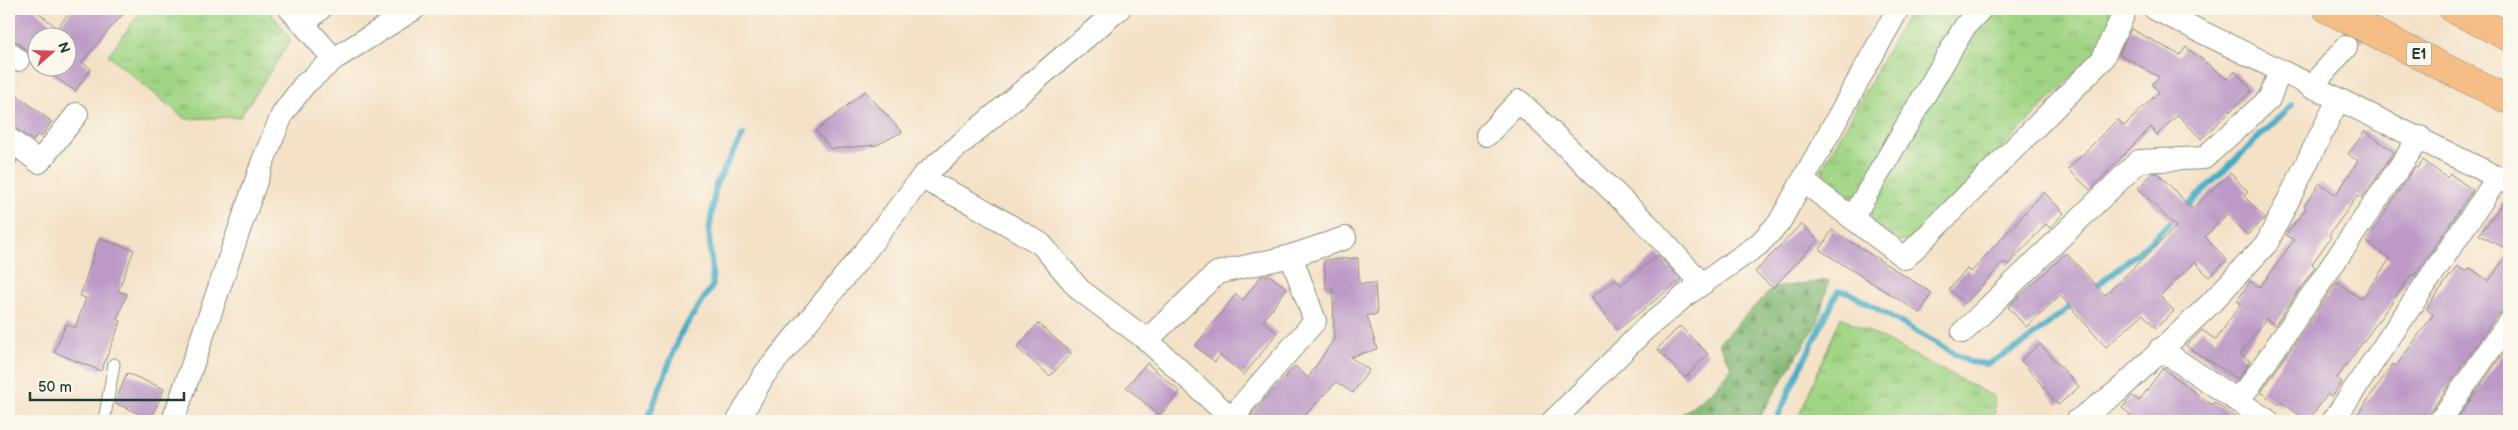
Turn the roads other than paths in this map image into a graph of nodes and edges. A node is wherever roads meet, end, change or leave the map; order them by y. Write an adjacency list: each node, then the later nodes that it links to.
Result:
1 (414, 9): 12 (street)
2 (1119, 9): 21 (street)
3 (1898, 9): 23 (street)
4 (1981, 9): 24 (street)
5 (2126, 9): 24 (street)
6 (2155, 9): 13 (street)
7 (2327, 9): 16 (highway, E1)
8 (2453, 9): 10 (highway)
9 (305, 14): 12 (street)
10 (2509, 38)
11 (2346, 47): 14 (street)
12 (334, 59): 36 (street)
13 (2280, 71): 14 (street); 29 (street)
14 (2311, 86): 15 (street)
15 (2338, 100): 19 (street); 31 (street)
16 (2509, 100)
17 (77, 114): 20 (street)
18 (1487, 135): 27 (street)
19 (2420, 137): 22 (street); 33 (street)
20 (9, 139)
21 (923, 176): 30 (street); 37 (street)
22 (2504, 180): 41 (street)
23 (1803, 181): 24 (street); 27 (street)
24 (1853, 217)
25 (1345, 238): 26 (street)
26 (1290, 256): 30 (street); 38 (street)
27 (1702, 284): 39 (street)
28 (2509, 322): 42 (street)
29 (1963, 332)
30 (1147, 340): 38 (street)
31 (2160, 349): 33 (street); 34 (street)
32 (114, 364): 35 (lane)
33 (2234, 399): 40 (street)
34 (2092, 418)
35 (104, 421)
36 (173, 421)
37 (738, 421)
38 (1235, 421)
39 (1553, 421)
40 (2268, 421)
41 (2333, 421)
42 (2440, 421)

